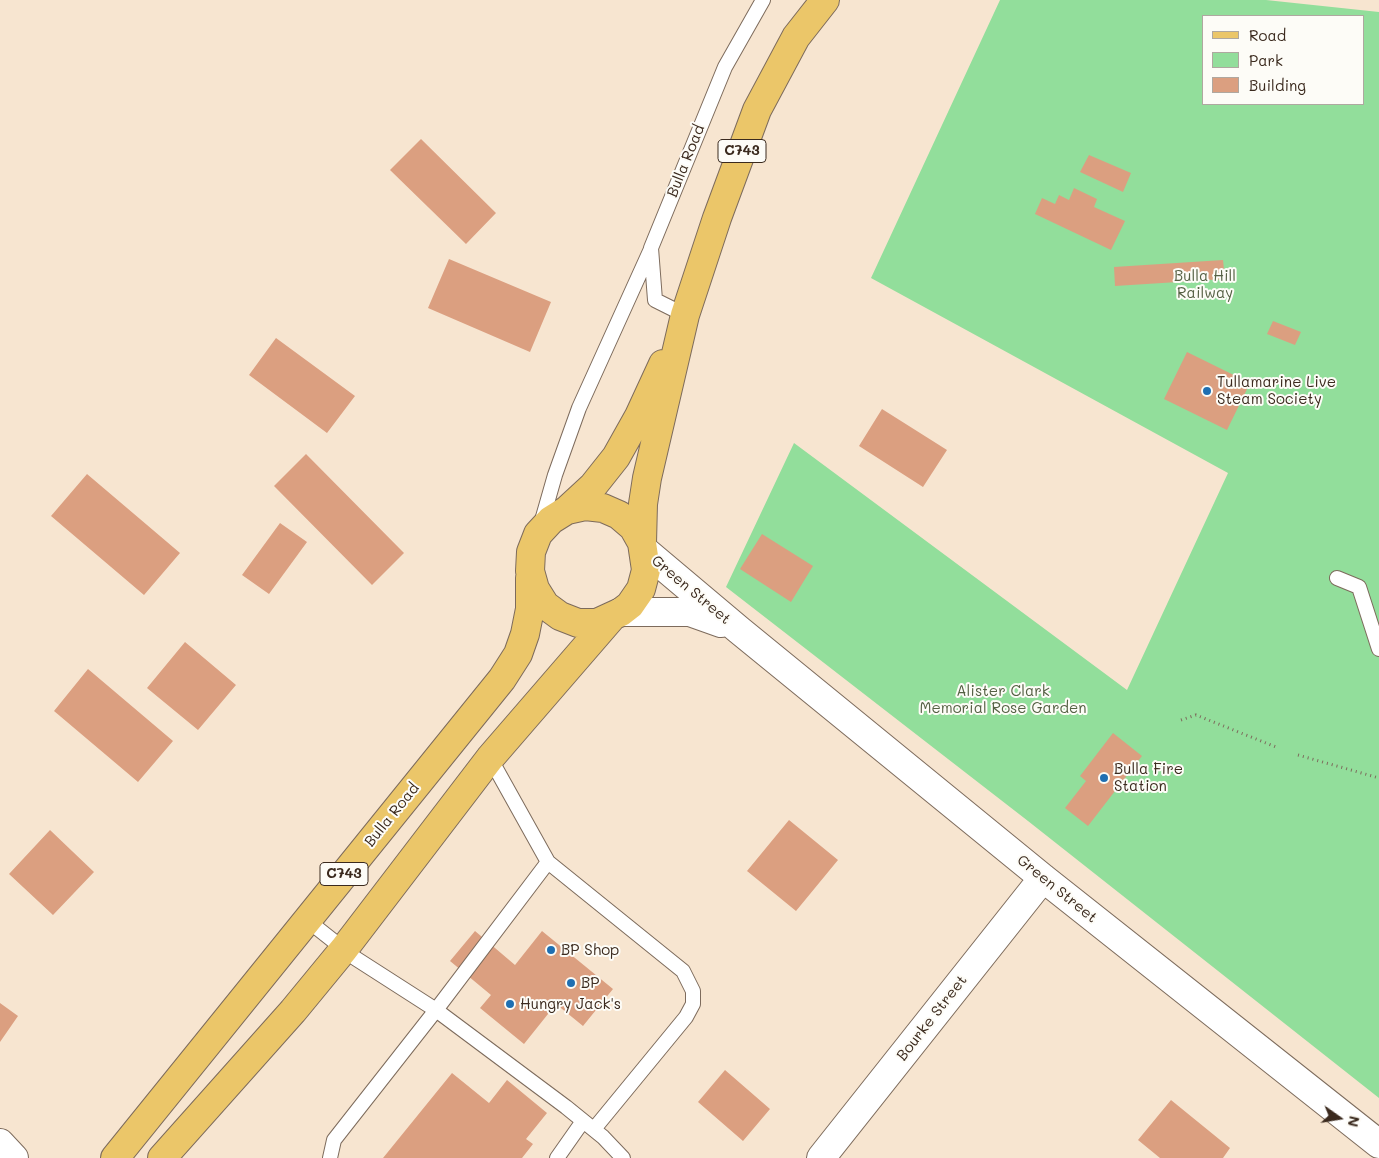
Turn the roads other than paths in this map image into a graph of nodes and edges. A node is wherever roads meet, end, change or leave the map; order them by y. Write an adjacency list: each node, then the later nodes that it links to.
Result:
1 (763, 0): 3 (lane, Bulla Road)
2 (825, 0): 4 (main road, C743)
3 (651, 248): 4 (lane, Bulla Road); 6 (lane)
4 (685, 315): 5 (main road, C743); 7 (main road, C743)
5 (567, 510): 6 (main road, C743); 7 (main road, C743)
6 (538, 534): 8 (main road, C743)
7 (643, 547): 10 (main road, C743); 11 (street, Green Street)
8 (530, 570): 10 (main road, C743); 16 (main road, Bulla Road / C743)
9 (1337, 578): 12 (lane)
10 (616, 615): 11 (street, Green Street); 13 (main road, C743)
11 (739, 630): 15 (street, Green Street)
12 (1379, 649)
13 (490, 758): 14 (lane); 17 (main road, C743)
14 (548, 862): 18 (lane); 19 (lane)
15 (1043, 878): 21 (street, Green Street); 28 (street, Bourke Street)
16 (307, 920): 17 (lane); 23 (main road, Bulla Road / C743)
17 (344, 949): 18 (lane); 24 (main road, C743)
18 (436, 1010): 19 (lane); 25 (lane)
19 (589, 1125): 26 (lane); 27 (lane)
20 (0, 1143): 22 (street)
21 (1379, 1144)
22 (14, 1158)
23 (115, 1158)
24 (162, 1158)
25 (330, 1158)
26 (557, 1158)
27 (623, 1158)
28 (821, 1158)

